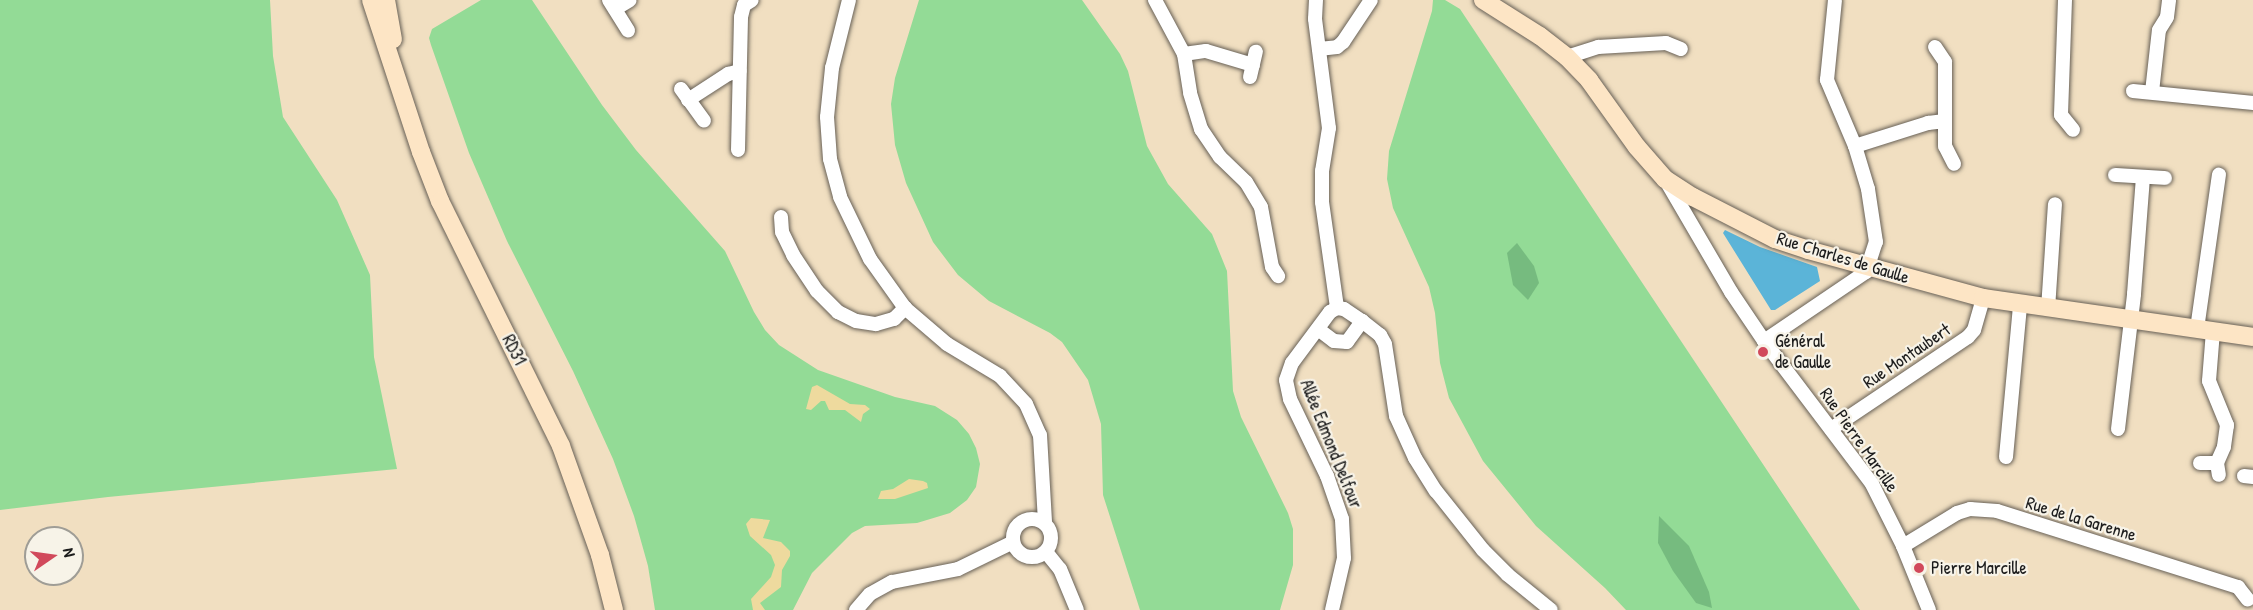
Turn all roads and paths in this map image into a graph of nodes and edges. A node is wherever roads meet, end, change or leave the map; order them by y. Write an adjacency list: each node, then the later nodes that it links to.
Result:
1 (370, 0): 24 (street, RD31 / RD31)
2 (386, 0): 24 (street, RD31 / RD31)
3 (630, 0): 13 (street)
4 (849, 0): 43 (street)
5 (1155, 0): 18 (street)
6 (1316, 0): 16 (street)
7 (1371, 0): 16 (street)
8 (1483, 0): 19 (street, Rue Charles de Gaulle)
9 (1835, 0): 29 (street)
10 (2065, 0): 28 (street)
11 (2169, 0): 23 (street)
12 (745, 2): 21 (street)
13 (612, 5): 14 (street)
14 (628, 30)
15 (1935, 47): 27 (street)
16 (1318, 50): 44 (street)
17 (1681, 50): 19 (street)
18 (1184, 54): 20 (street); 40 (street)
19 (1567, 57): 36 (street, Rue Charles de Gaulle)
20 (1253, 65)
21 (740, 71): 26 (street); 30 (street)
22 (2133, 91): 23 (street)
23 (2152, 92): 25 (street)
24 (402, 94): 63 (street, RD31 / RD31)
25 (2253, 103)
26 (704, 121)
27 (1945, 121): 29 (street); 31 (street)
28 (2073, 130)
29 (1855, 146): 39 (street)
30 (738, 150)
31 (1954, 164)
32 (2115, 175): 34 (street)
33 (2219, 175): 49 (street)
34 (2143, 178): 35 (street); 46 (street)
35 (2165, 178)
36 (1665, 179): 39 (street, Rue Charles de Gaulle); 51 (street, Rue Pierre Marcille)
37 (2052, 212): 45 (street)
38 (781, 217): 43 (street)
39 (1870, 267): 41 (street, Rue Charles de Gaulle); 51 (street)
40 (1278, 276)
41 (1983, 298): 42 (street, Rue Charles de Gaulle); 52 (street, Rue Montaubert)
42 (2020, 305): 45 (street, Rue Charles de Gaulle); 54 (street)
43 (905, 308): 56 (street)
44 (1337, 308): 47 (street); 48 (street, Allée Edmond Delfour)
45 (2048, 309): 46 (street, Rue Charles de Gaulle)
46 (2129, 320): 49 (street, Rue Charles de Gaulle); 53 (street)
47 (1362, 321): 48 (street); 67 (street)
48 (1318, 328): 66 (street, Allée Edmond Delfour)
49 (2205, 330): 50 (street, Rue Charles de Gaulle); 55 (street)
50 (2253, 338)
51 (1764, 341): 52 (street, Rue Pierre Marcille)
52 (1831, 429): 60 (street, Rue Pierre Marcille)
53 (2118, 429)
54 (2006, 457)
55 (2199, 463)
56 (1042, 483): 57 (street); 58 (street)
57 (1026, 519): 58 (street); 59 (street)
58 (1045, 523): 61 (street)
59 (1013, 542): 61 (street); 64 (street)
60 (1903, 546): 62 (street, Rue de la Garenne); 68 (street, Rue Pierre Marcille)
61 (1046, 552): 65 (street)
62 (2248, 600)
63 (614, 610)
64 (856, 610)
65 (1077, 610)
66 (1332, 610)
67 (1551, 610)
68 (1929, 610)

